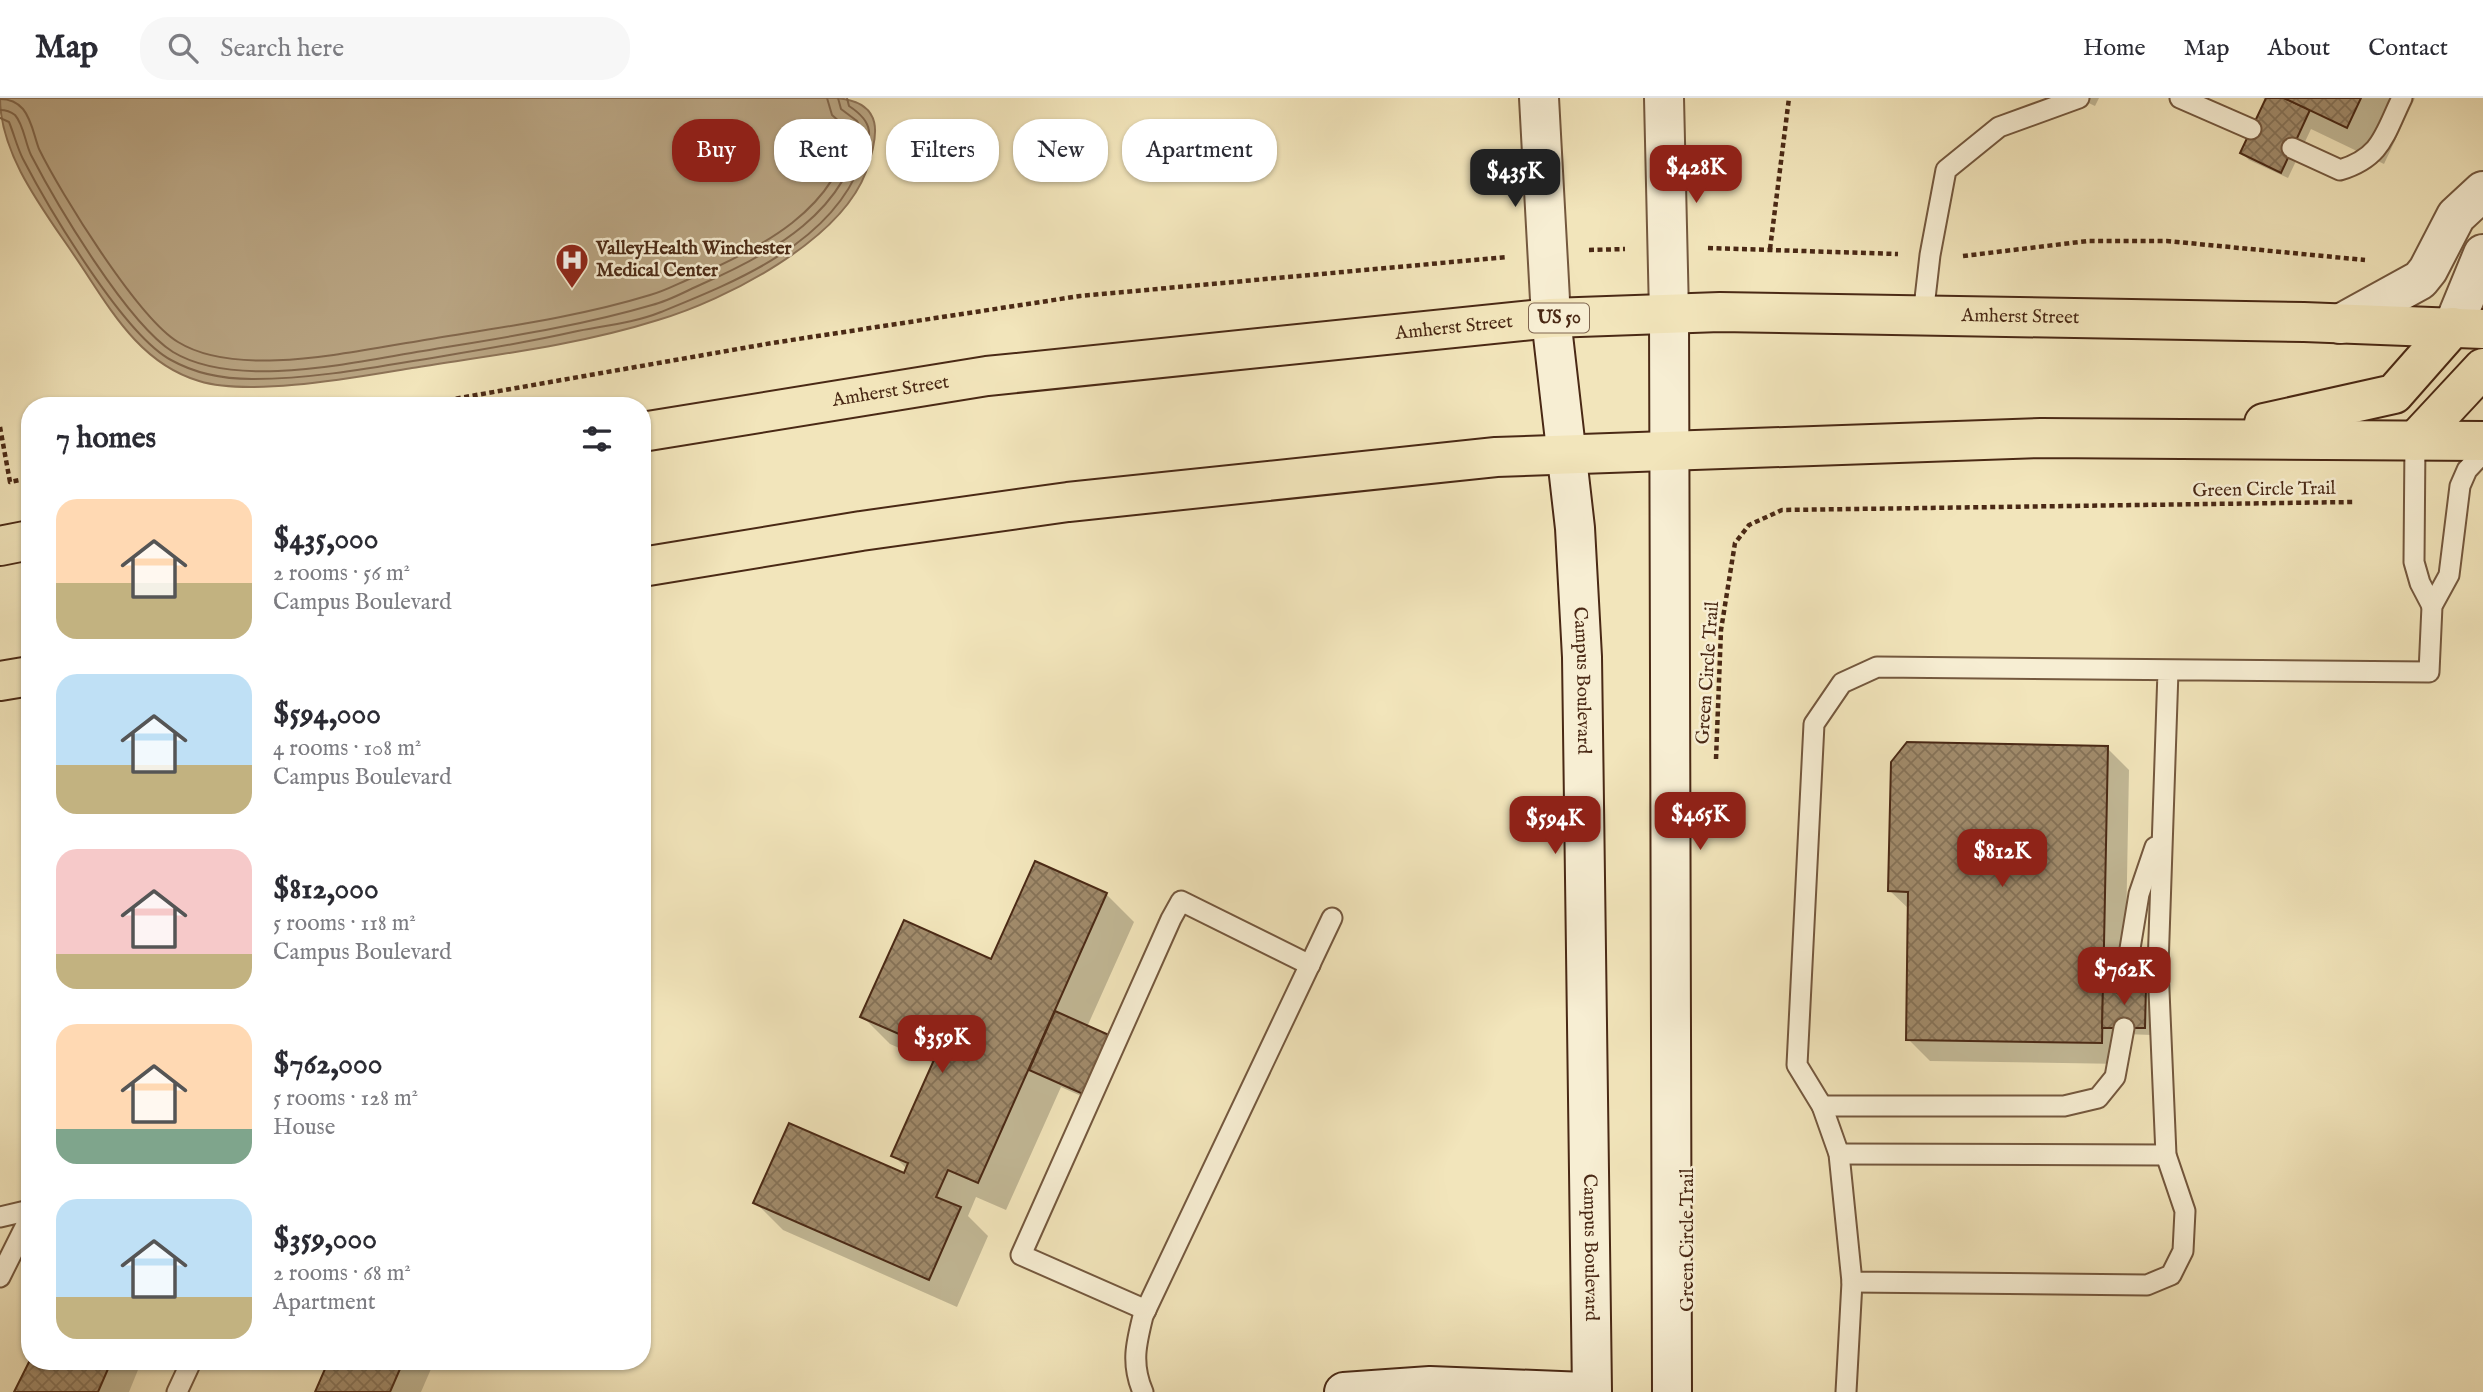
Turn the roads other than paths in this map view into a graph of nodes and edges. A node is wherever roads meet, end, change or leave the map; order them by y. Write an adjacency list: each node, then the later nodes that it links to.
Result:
1 (1539, 98): 12 (main road, Campus Boulevard)
2 (1664, 98): 10 (main road)
3 (2079, 98): 11 (lane)
4 (2180, 98): 6 (lane)
5 (2402, 98): 7 (lane)
6 (2251, 129)
7 (2292, 148)
8 (2483, 191): 13 (main road)
9 (2483, 254): 14 (main road)
10 (1669, 313): 11 (main road, Amherst Street / US 50); 12 (main road, Amherst Street / US 50); 20 (main road)
11 (1923, 316): 13 (main road, Amherst Street / US 50)
12 (1551, 318): 16 (main road, Amherst Street / US 50); 22 (main road, Campus Boulevard)
13 (2340, 324): 14 (main road, Amherst Street / US 50)
14 (2468, 328): 17 (main road)
15 (2483, 368): 18 (main road)
16 (651, 431)
17 (2186, 438): 18 (main road); 20 (main road)
18 (2415, 441): 19 (main road); 26 (lane)
19 (2483, 441)
20 (1671, 450): 22 (main road); 50 (main road)
21 (2483, 453): 26 (lane)
22 (1567, 456): 25 (main road); 49 (main road, Campus Boulevard)
23 (21, 542): 24 (main road)
24 (0, 546)
25 (651, 566)
26 (2432, 606): 27 (lane)
27 (2168, 671): 30 (lane); 35 (lane)
28 (21, 678): 29 (main road)
29 (0, 681)
30 (2163, 825): 33 (lane); 37 (lane)
31 (1332, 918): 32 (lane)
32 (1310, 965): 43 (lane); 43 (lane)
33 (2124, 985)
34 (2124, 1028): 35 (lane)
35 (1822, 1106): 36 (lane)
36 (1839, 1154): 37 (lane); 42 (lane)
37 (2166, 1155): 42 (lane)
38 (21, 1212): 39 (lane)
39 (0, 1217)
40 (21, 1235): 41 (lane)
41 (0, 1277)
42 (1852, 1282): 51 (lane)
43 (1146, 1310): 46 (lane)
44 (187, 1370): 45 (lane)
45 (177, 1392)
46 (1143, 1392)
47 (1344, 1392): 48 (main road)
48 (1585, 1392)
49 (1592, 1392)
50 (1672, 1392)
51 (1846, 1392)

